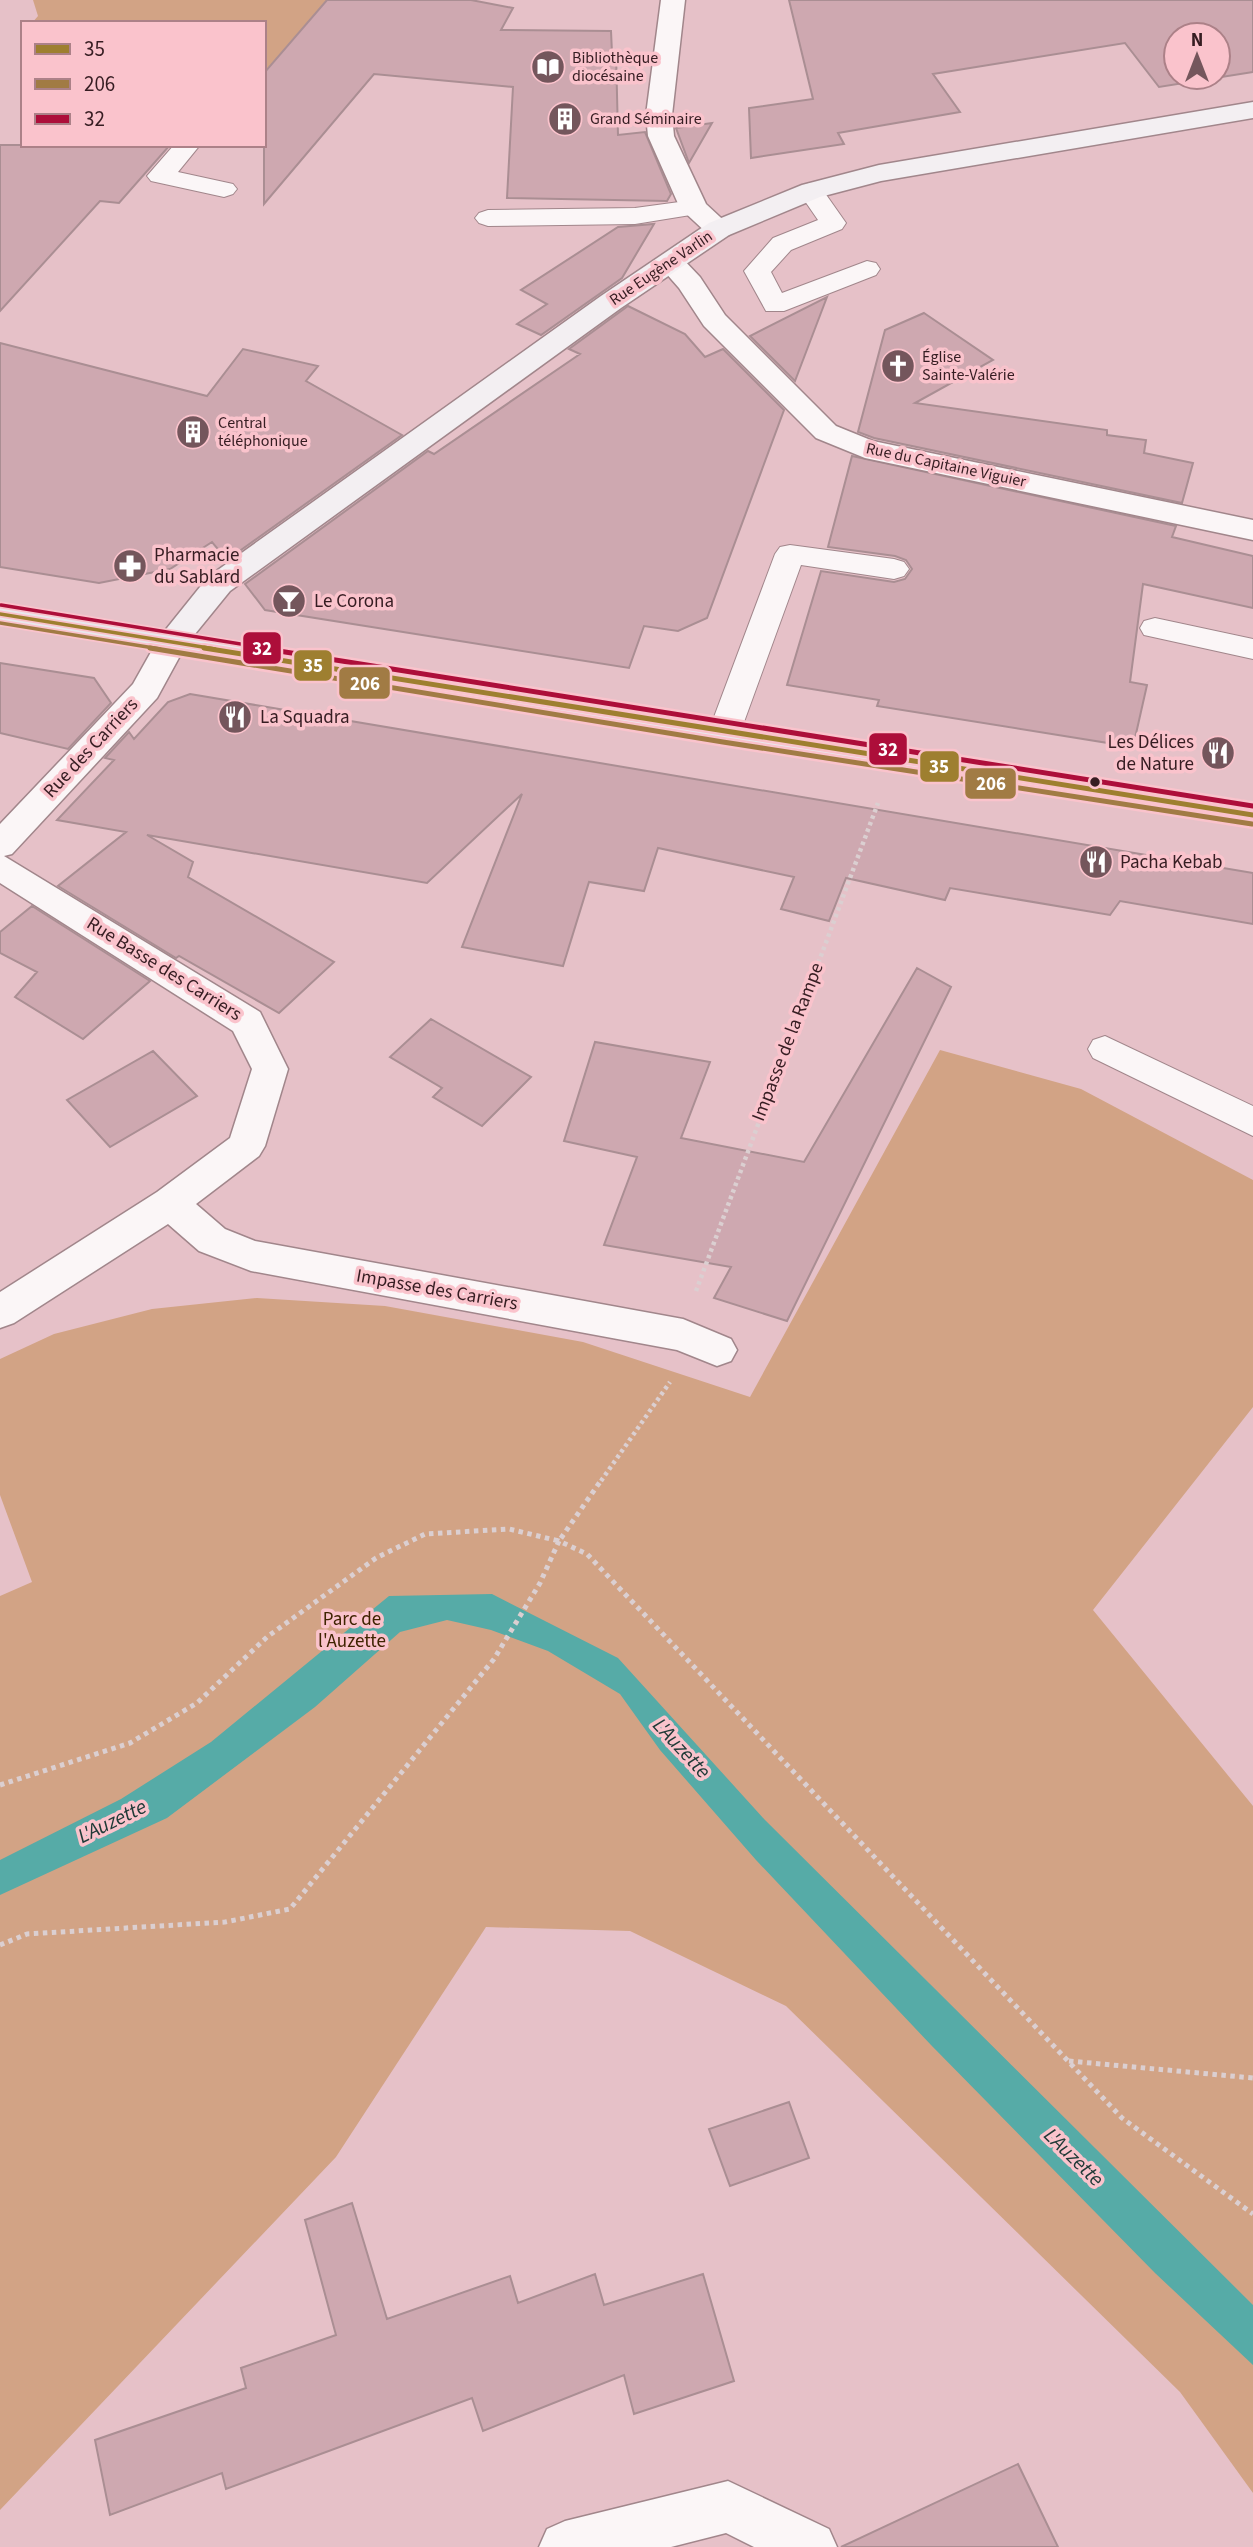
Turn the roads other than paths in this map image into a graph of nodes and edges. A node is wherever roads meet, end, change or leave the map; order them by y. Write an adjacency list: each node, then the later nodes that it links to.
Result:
1 (673, 0): 6 (street)
2 (1253, 110): 5 (street, Rue Eugène Varlin)
3 (186, 147): 4 (lane)
4 (224, 189)
5 (811, 191): 8 (street, Rue Eugène Varlin); 10 (lane)
6 (694, 208): 7 (lane); 8 (street)
7 (488, 218)
8 (719, 229): 9 (street, Rue Eugène Varlin)
9 (671, 263): 11 (street, Rue du Capitaine Viguier); 15 (street, Rue Eugène Varlin)
10 (867, 269)
11 (1253, 530)
12 (894, 569): 17 (lane)
13 (0, 614): 15 (main road)
14 (1155, 628): 16 (lane)
15 (171, 643): 17 (main road); 19 (street, Rue des Carriers)
16 (1253, 649)
17 (724, 733): 18 (main road)
18 (1253, 815)
19 (0, 845)
20 (0, 867): 23 (street, Rue Basse des Carriers)
21 (1105, 1048): 22 (lane)
22 (1253, 1122)
23 (170, 1203): 24 (street, Rue Basse des Carriers); 25 (street, Impasse des Carriers)
24 (0, 1312)
25 (706, 1345)
26 (565, 2547): 27 (street)
27 (811, 2547)

